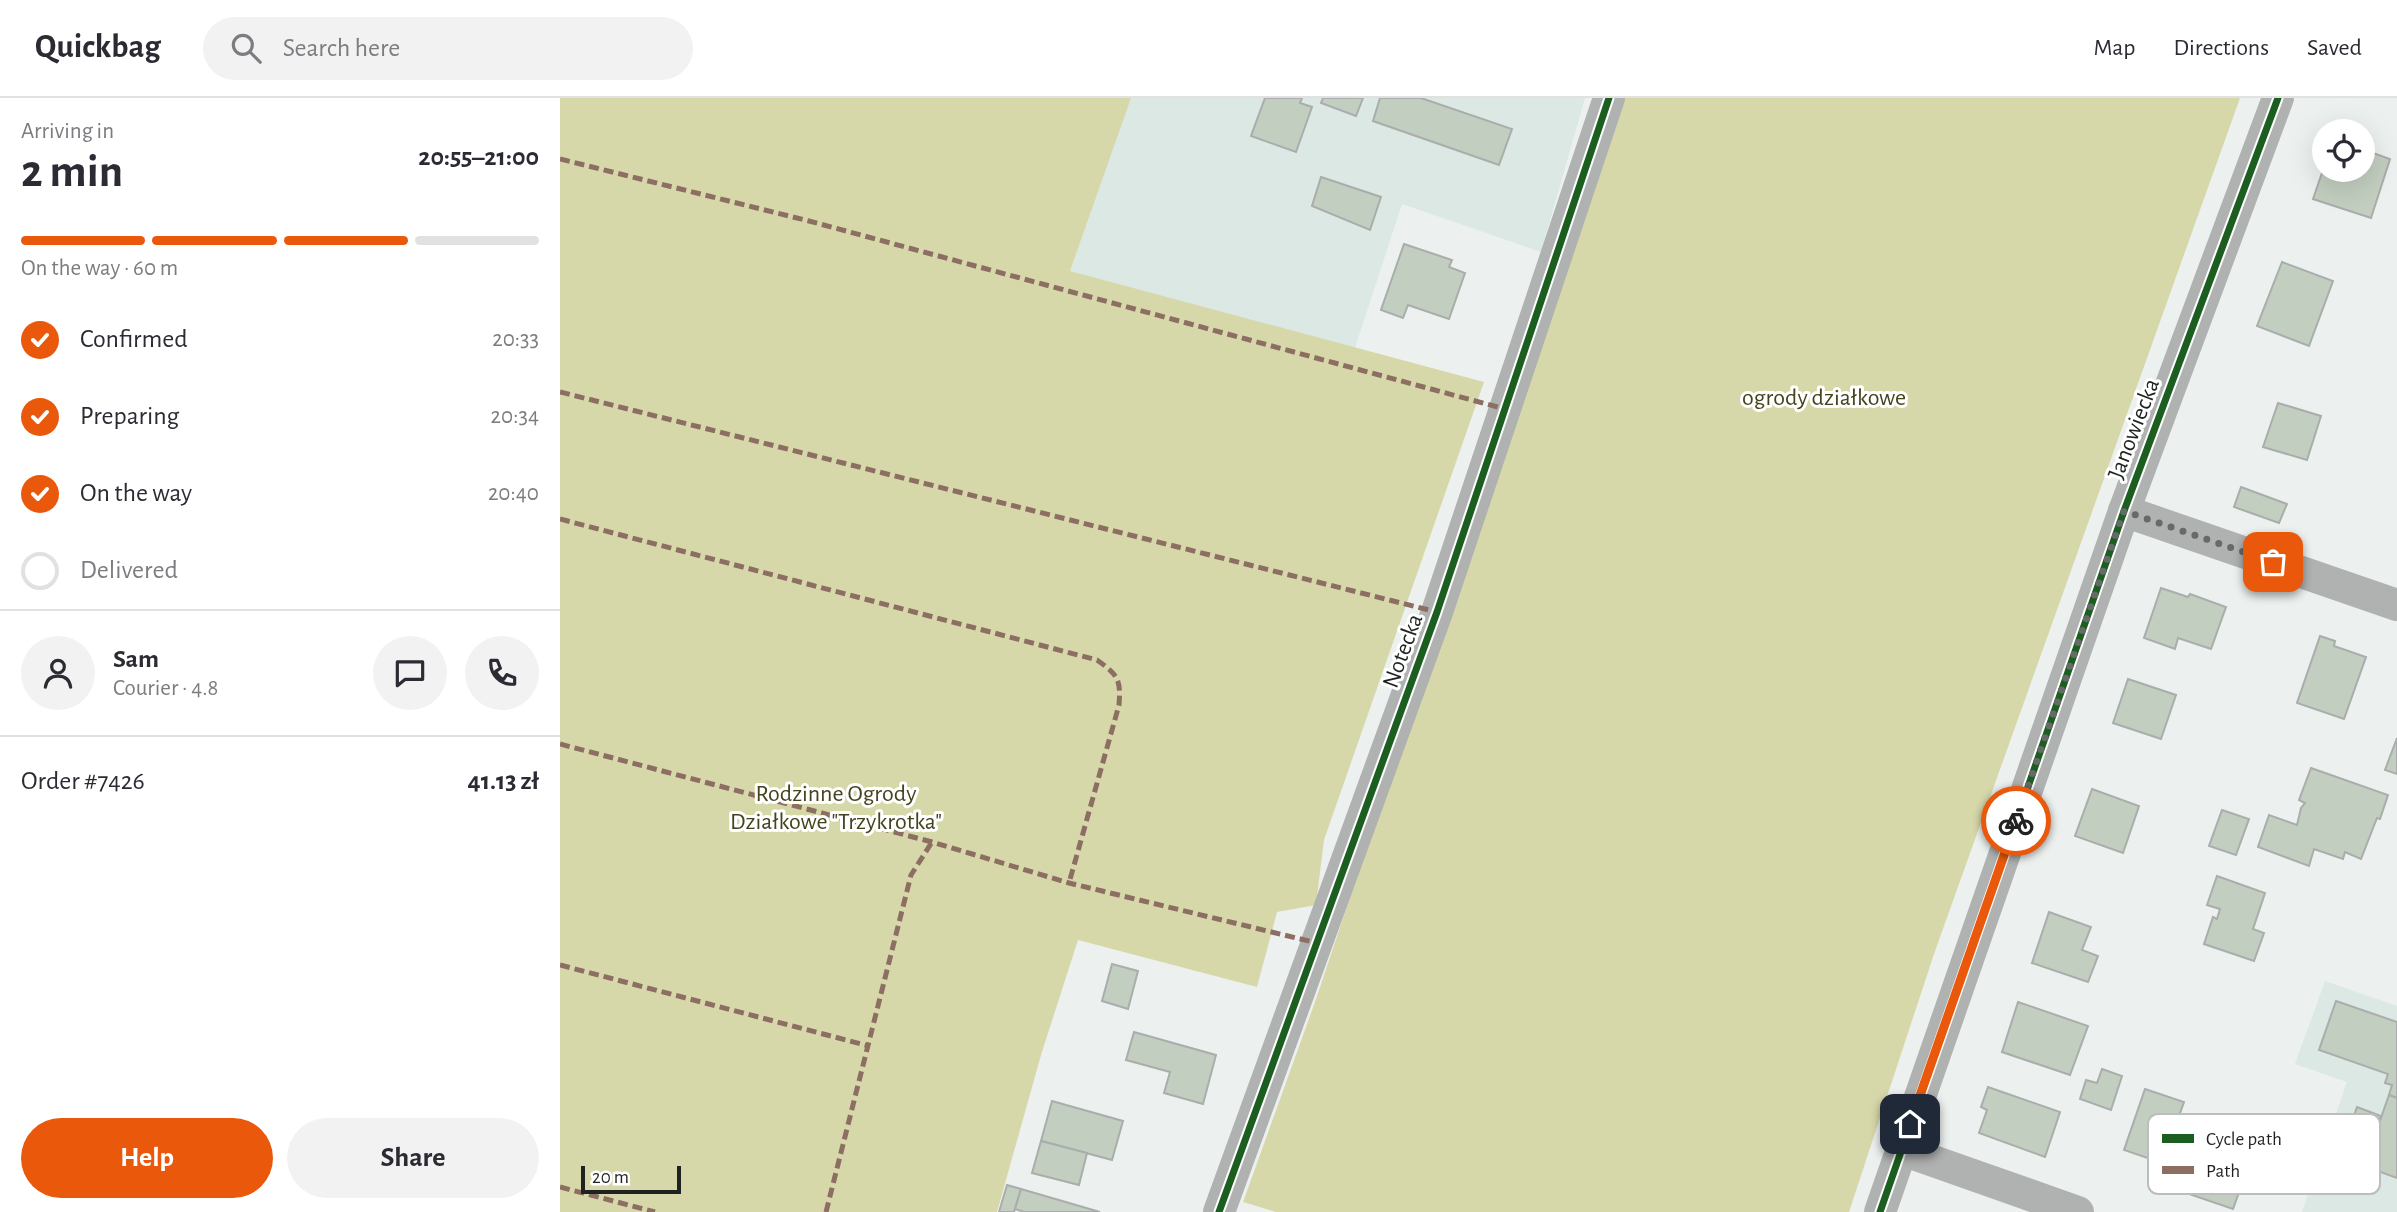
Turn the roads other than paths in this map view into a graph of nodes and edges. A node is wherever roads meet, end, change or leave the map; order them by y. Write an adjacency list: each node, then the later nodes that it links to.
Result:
1 (1609, 98): 6 (street, Notecka)
2 (2278, 98): 3 (street, Janowiecka)
3 (2124, 511): 4 (street); 5 (street, Janowiecka)
4 (2397, 605)
5 (1902, 1150): 7 (street, Janowiecka); 8 (street)
6 (1219, 1212)
7 (1880, 1212)
8 (2078, 1212)

